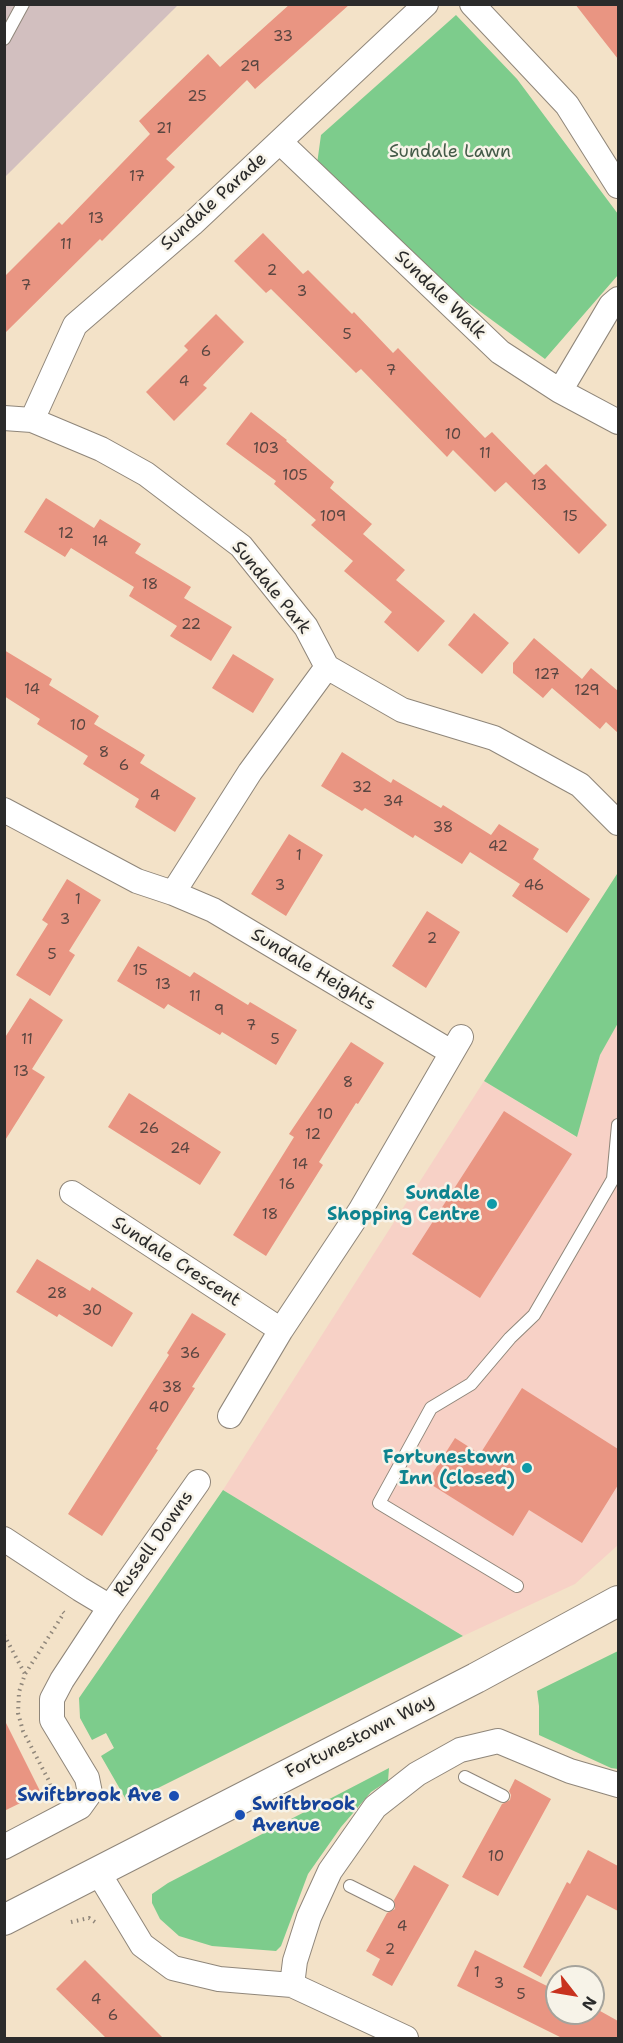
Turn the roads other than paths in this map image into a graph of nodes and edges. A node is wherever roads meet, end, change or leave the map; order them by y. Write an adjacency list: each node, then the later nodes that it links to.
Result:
1 (23, 4): 4 (lane)
2 (426, 4): 5 (street, Sundale Parade)
3 (472, 4): 6 (street)
4 (4, 39)
5 (280, 142): 8 (street, Sundale Walk); 10 (street, Sundale Parade)
6 (618, 186)
7 (618, 299): 8 (street)
8 (560, 391): 11 (street, Sundale Walk)
9 (4, 418): 10 (street, Sundale Park)
10 (32, 420): 12 (street, Sundale Park)
11 (618, 422)
12 (327, 667): 14 (street); 15 (street)
13 (4, 810): 15 (street, Sundale Heights)
14 (618, 822)
15 (173, 892): 18 (street, Sundale Heights)
16 (618, 1125): 22 (lane)
17 (72, 1193): 18 (street, Sundale Crescent)
18 (281, 1330): 19 (street)
19 (230, 1416)
20 (198, 1482): 24 (street, Russell Downs)
21 (4, 1539): 24 (street, Russell Downs)
22 (517, 1586)
23 (618, 1601): 29 (street, Fortunestown Way)
24 (110, 1607): 28 (street, Russell Downs)
25 (465, 1777): 27 (lane)
26 (618, 1785): 33 (street)
27 (503, 1796)
28 (4, 1847)
29 (98, 1872): 32 (street, Fortunestown Way); 33 (street)
30 (350, 1886): 31 (lane)
31 (388, 1905)
32 (4, 1920)
33 (292, 1985): 34 (street)
34 (406, 2038)

